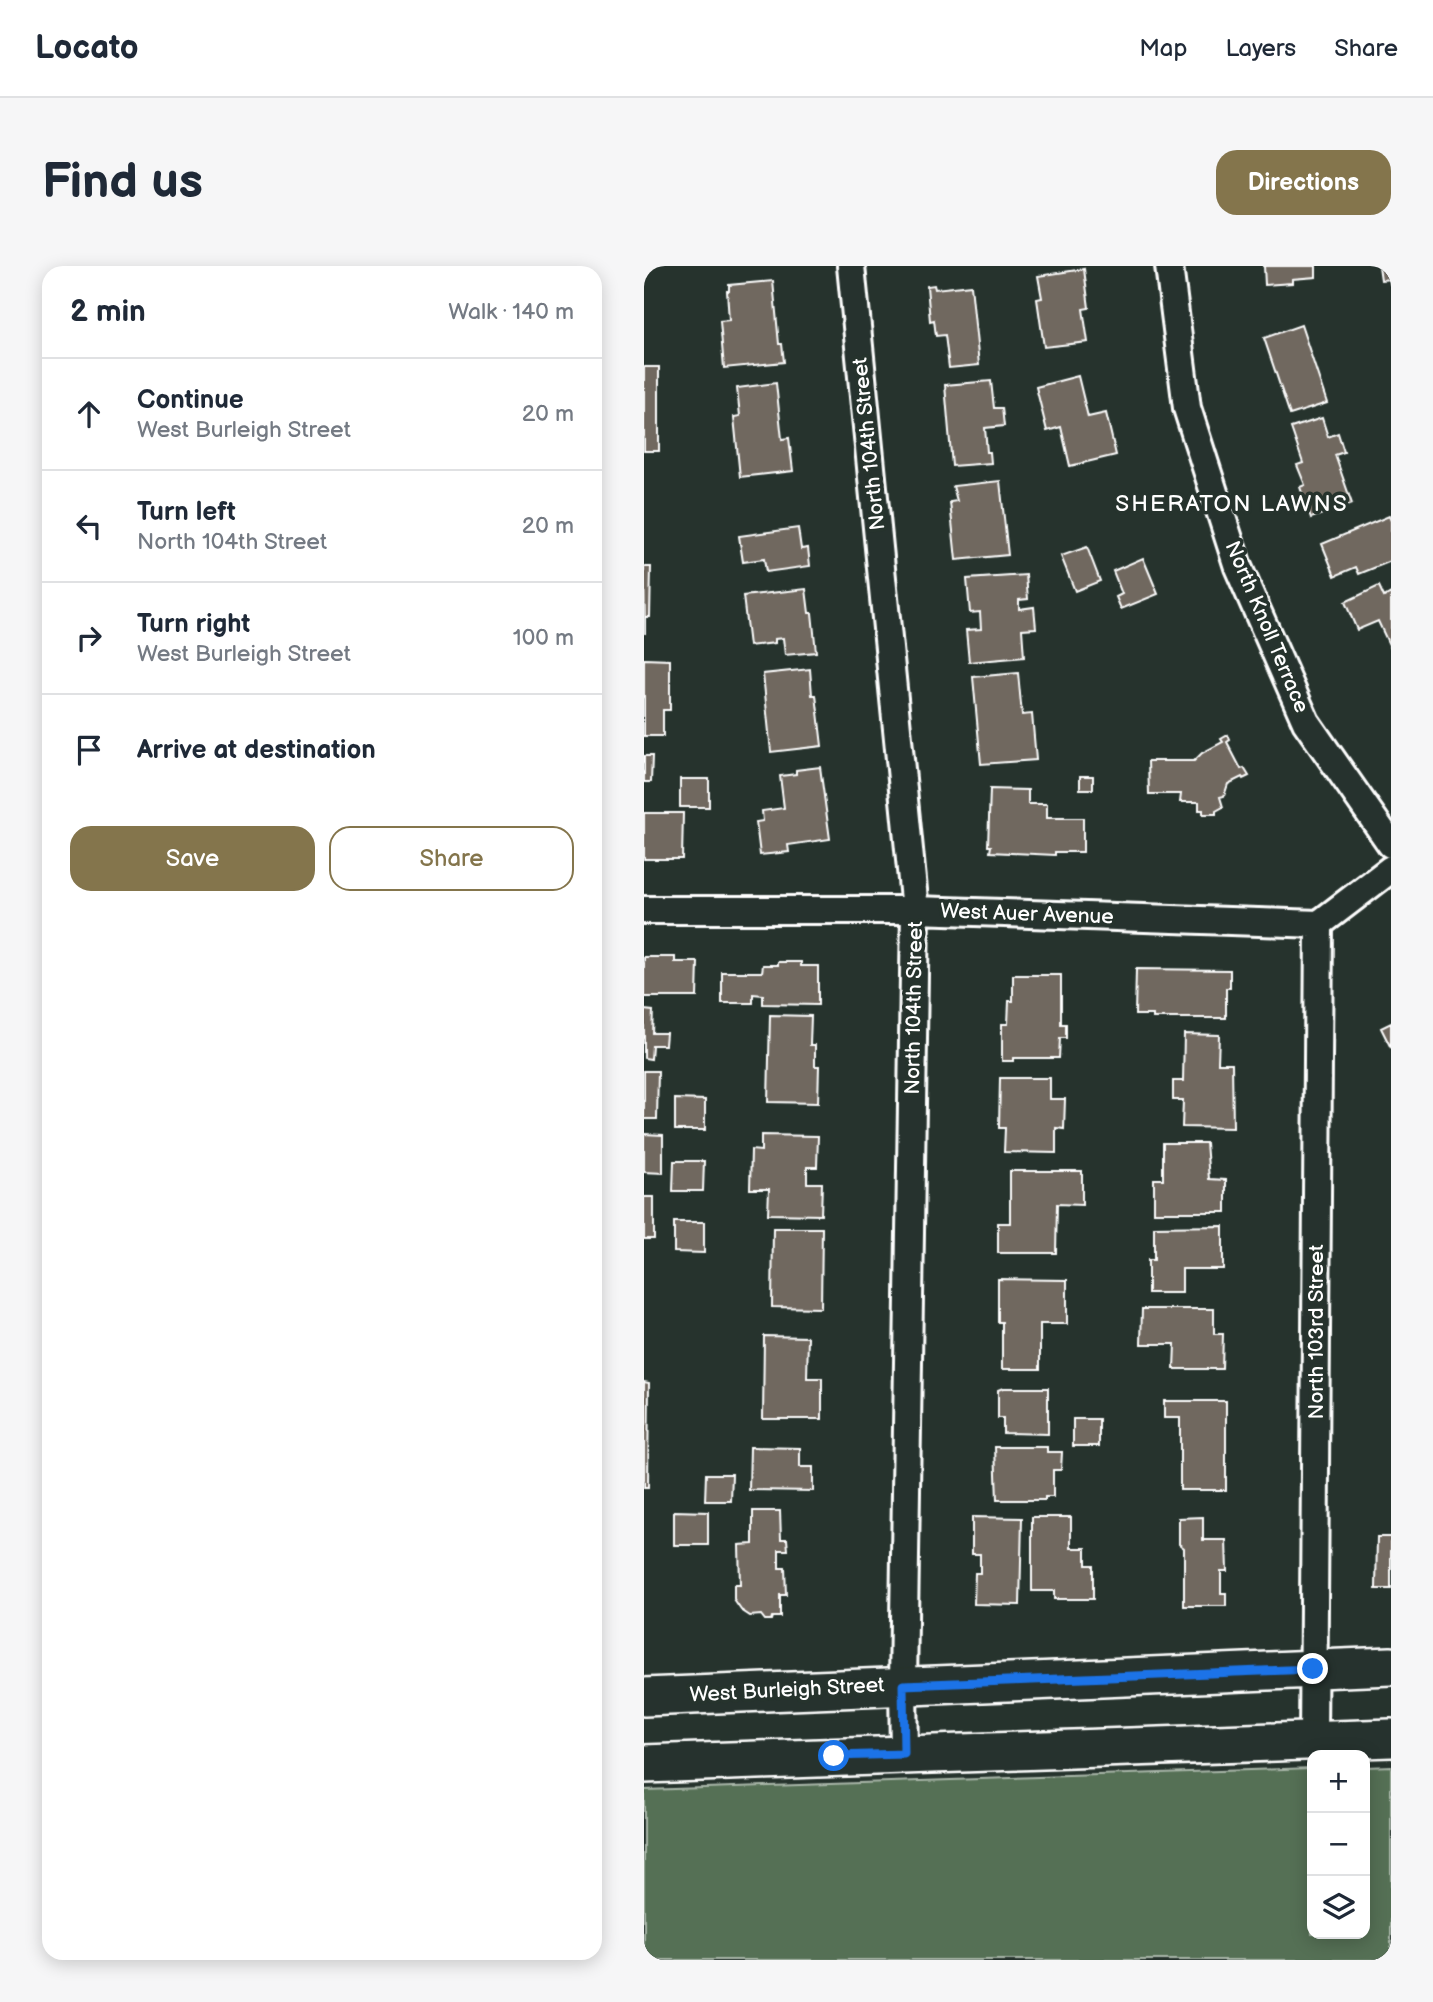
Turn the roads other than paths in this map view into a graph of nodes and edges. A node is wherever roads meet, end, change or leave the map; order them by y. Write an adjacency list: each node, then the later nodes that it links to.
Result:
1 (851, 266): 6 (street, North 104th Street)
2 (1170, 266): 3 (street, North Knoll Terrace)
3 (1391, 844)
4 (1391, 869): 7 (street)
5 (644, 910): 6 (street, West Auer Avenue)
6 (915, 910): 7 (street, West Auer Avenue); 10 (street, North 104th Street)
7 (1319, 924): 9 (street, North 103rd Street)
8 (1391, 1666): 9 (main road, West Burleigh Street)
9 (1313, 1669): 10 (main road, West Burleigh Street); 13 (street, North 103rd Street)
10 (903, 1685): 11 (main road, West Burleigh Street); 14 (street, North 104th Street)
11 (644, 1697)
12 (1391, 1738): 13 (main road)
13 (1313, 1741): 14 (main road)
14 (904, 1754): 15 (main road)
15 (644, 1764)

